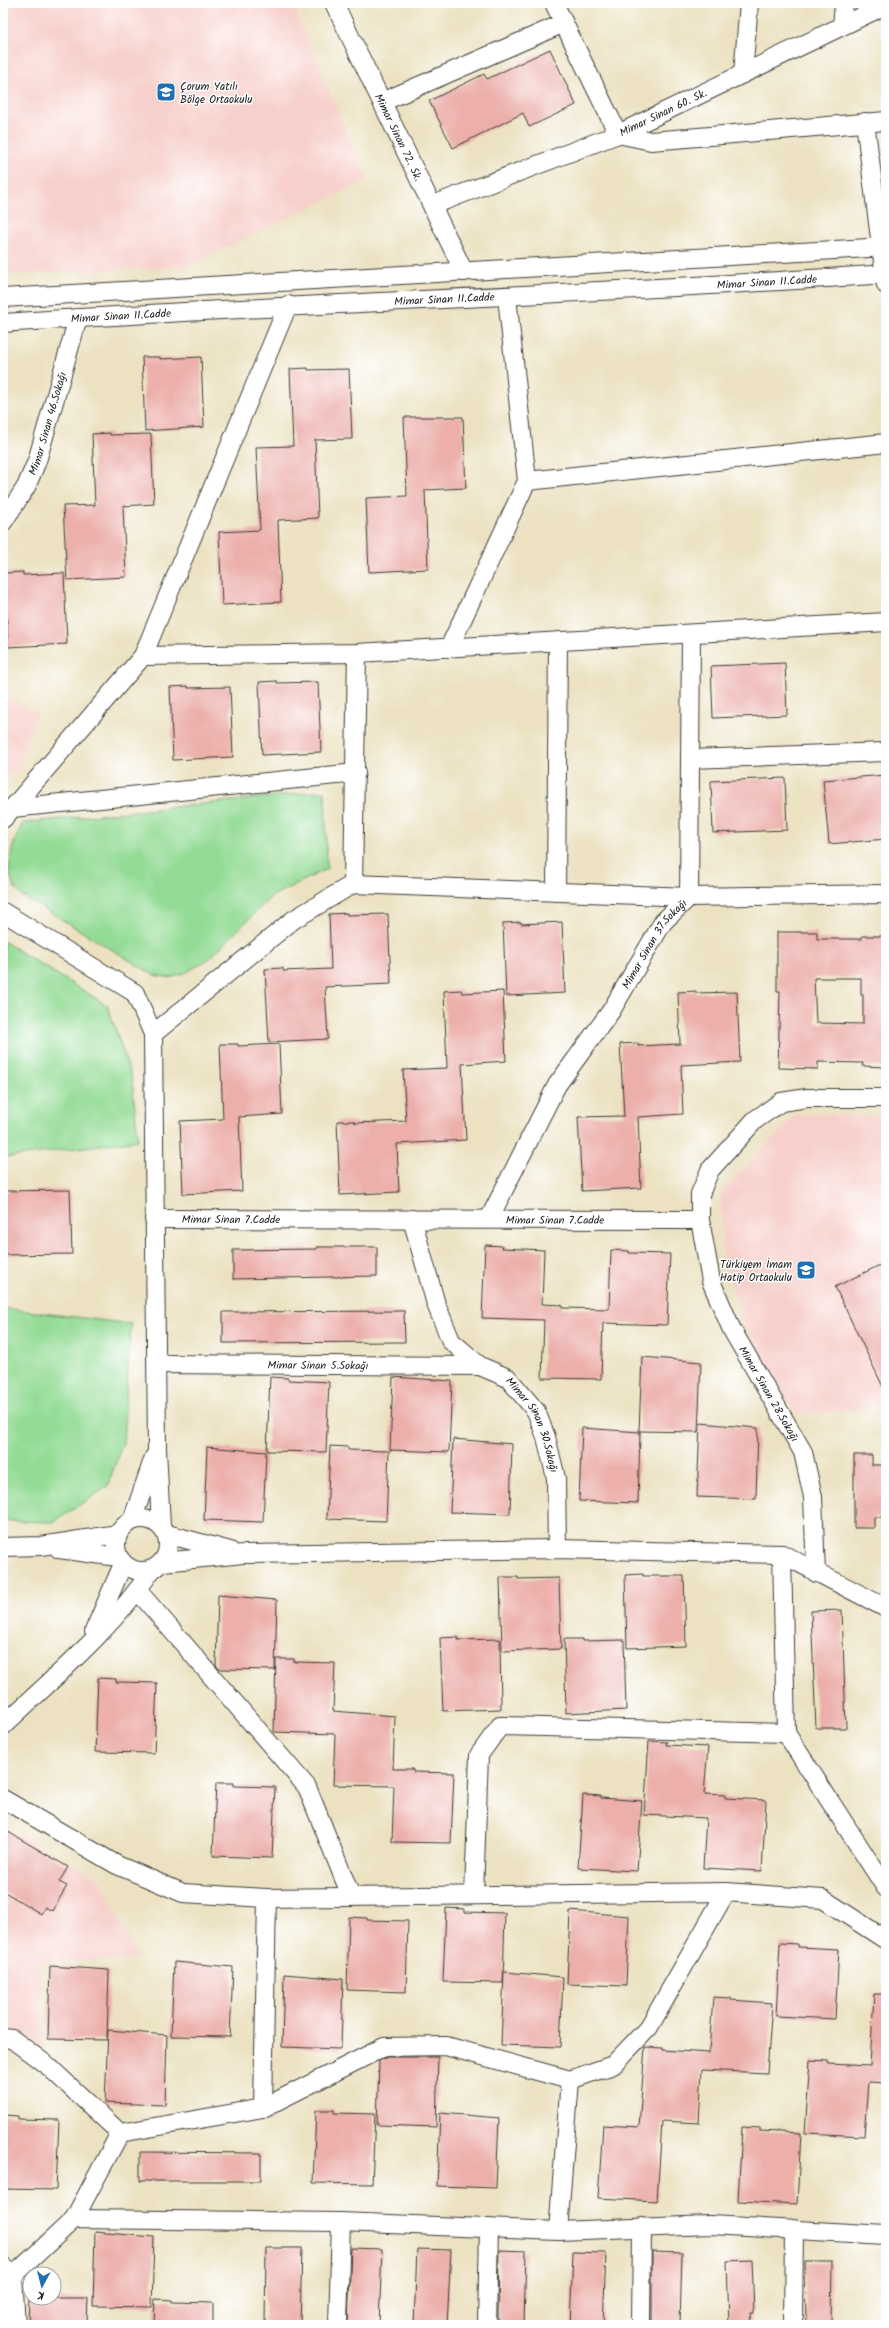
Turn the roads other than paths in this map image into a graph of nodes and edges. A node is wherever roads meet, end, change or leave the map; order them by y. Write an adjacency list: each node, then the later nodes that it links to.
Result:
1 (334, 3): 9 (street, Mimar Sinan 72. Sk.)
2 (554, 3): 6 (street)
3 (749, 3): 8 (street)
4 (844, 3): 7 (street)
5 (886, 5): 7 (street, Mimar Sinan 60. Sk.)
6 (564, 23): 9 (street); 12 (street)
7 (842, 26): 8 (street, Mimar Sinan 60. Sk.)
8 (743, 74): 12 (street, Mimar Sinan 60. Sk.)
9 (382, 102): 13 (street, Mimar Sinan 72. Sk.)
10 (886, 121): 11 (street)
11 (865, 122): 12 (street); 14 (street)
12 (618, 134): 13 (street, Mimar Sinan 60. Sk.)
13 (433, 205): 15 (street, Mimar Sinan 72. Sk.)
14 (884, 248): 15 (street, Mimar Sinan 11.Cadde); 16 (street)
15 (464, 272): 17 (street, Mimar Sinan 11.Cadde)
16 (886, 278): 18 (street, Mimar Sinan 11.Cadde)
17 (3, 298)
18 (507, 298): 19 (street, Mimar Sinan 11.Cadde); 23 (street)
19 (288, 305): 20 (street, Mimar Sinan 11.Cadde); 30 (street)
20 (78, 318): 21 (street, Mimar Sinan 11.Cadde); 24 (street, Mimar Sinan 46.Sokağı)
21 (3, 323)
22 (886, 443): 23 (street)
23 (527, 481): 28 (street)
24 (3, 522)
25 (886, 622): 26 (street)
26 (691, 634): 27 (street); 32 (street, Mimar Sinan 37.Sokağı)
27 (558, 641): 28 (street); 36 (street)
28 (449, 648): 29 (street)
29 (357, 653): 30 (street); 33 (street)
30 (143, 656): 34 (street)
31 (885, 752): 32 (street)
32 (690, 759): 38 (street, Mimar Sinan 37.Sokağı)
33 (356, 773): 34 (street); 35 (street)
34 (8, 814)
35 (353, 884): 36 (street); 40 (street)
36 (556, 892): 38 (street)
37 (886, 894): 38 (street)
38 (689, 897): 44 (street, Mimar Sinan 37.Sokağı)
39 (3, 912): 40 (street)
40 (153, 1034): 42 (street)
41 (886, 1098): 45 (street)
42 (154, 1219): 43 (street, Mimar Sinan 7.Cadde); 46 (street)
43 (412, 1219): 44 (street, Mimar Sinan 7.Cadde); 47 (street, Mimar Sinan 30.Sokağı)
44 (489, 1219): 45 (street, Mimar Sinan 7.Cadde)
45 (700, 1220): 59 (street, Mimar Sinan 28.Sokağı)
46 (156, 1364): 47 (street, Mimar Sinan 5.Sokağı); 48 (street)
47 (480, 1366): 54 (street, Mimar Sinan 30.Sokağı)
48 (157, 1449): 49 (street); 50 (street)
49 (132, 1521): 50 (street); 51 (street)
50 (164, 1530): 55 (street); 58 (street)
51 (118, 1534): 52 (street); 57 (street)
52 (41, 1546): 53 (street); 57 (street)
53 (3, 1547)
54 (557, 1550): 55 (street); 56 (street)
55 (243, 1554): 58 (street)
56 (782, 1554): 59 (street); 64 (street)
57 (120, 1561): 58 (street); 62 (street)
58 (157, 1566): 60 (street)
59 (816, 1573): 61 (street)
60 (138, 1591): 62 (street); 69 (street)
61 (886, 1608)
62 (89, 1643): 63 (street)
63 (3, 1726)
64 (786, 1733): 66 (street); 68 (street)
65 (3, 1799): 70 (street)
66 (886, 1888)
67 (726, 1892): 68 (street); 71 (street); 73 (street)
68 (474, 1894): 69 (street)
69 (351, 1896): 70 (street)
70 (267, 1898): 74 (street)
71 (886, 1940)
72 (3, 2038): 75 (street)
73 (570, 2080): 74 (street); 81 (street)
74 (263, 2108): 75 (street)
75 (120, 2133): 76 (street)
76 (74, 2219): 77 (street); 83 (street)
77 (341, 2222): 78 (street); 85 (street)
78 (489, 2228): 81 (street); 86 (street)
79 (642, 2228): 80 (street); 81 (street); 87 (street)
80 (794, 2229): 82 (street); 88 (street)
81 (558, 2230)
82 (886, 2235)
83 (8, 2271): 84 (street)
84 (16, 2325)
85 (338, 2325)
86 (487, 2325)
87 (641, 2325)
88 (793, 2325)

